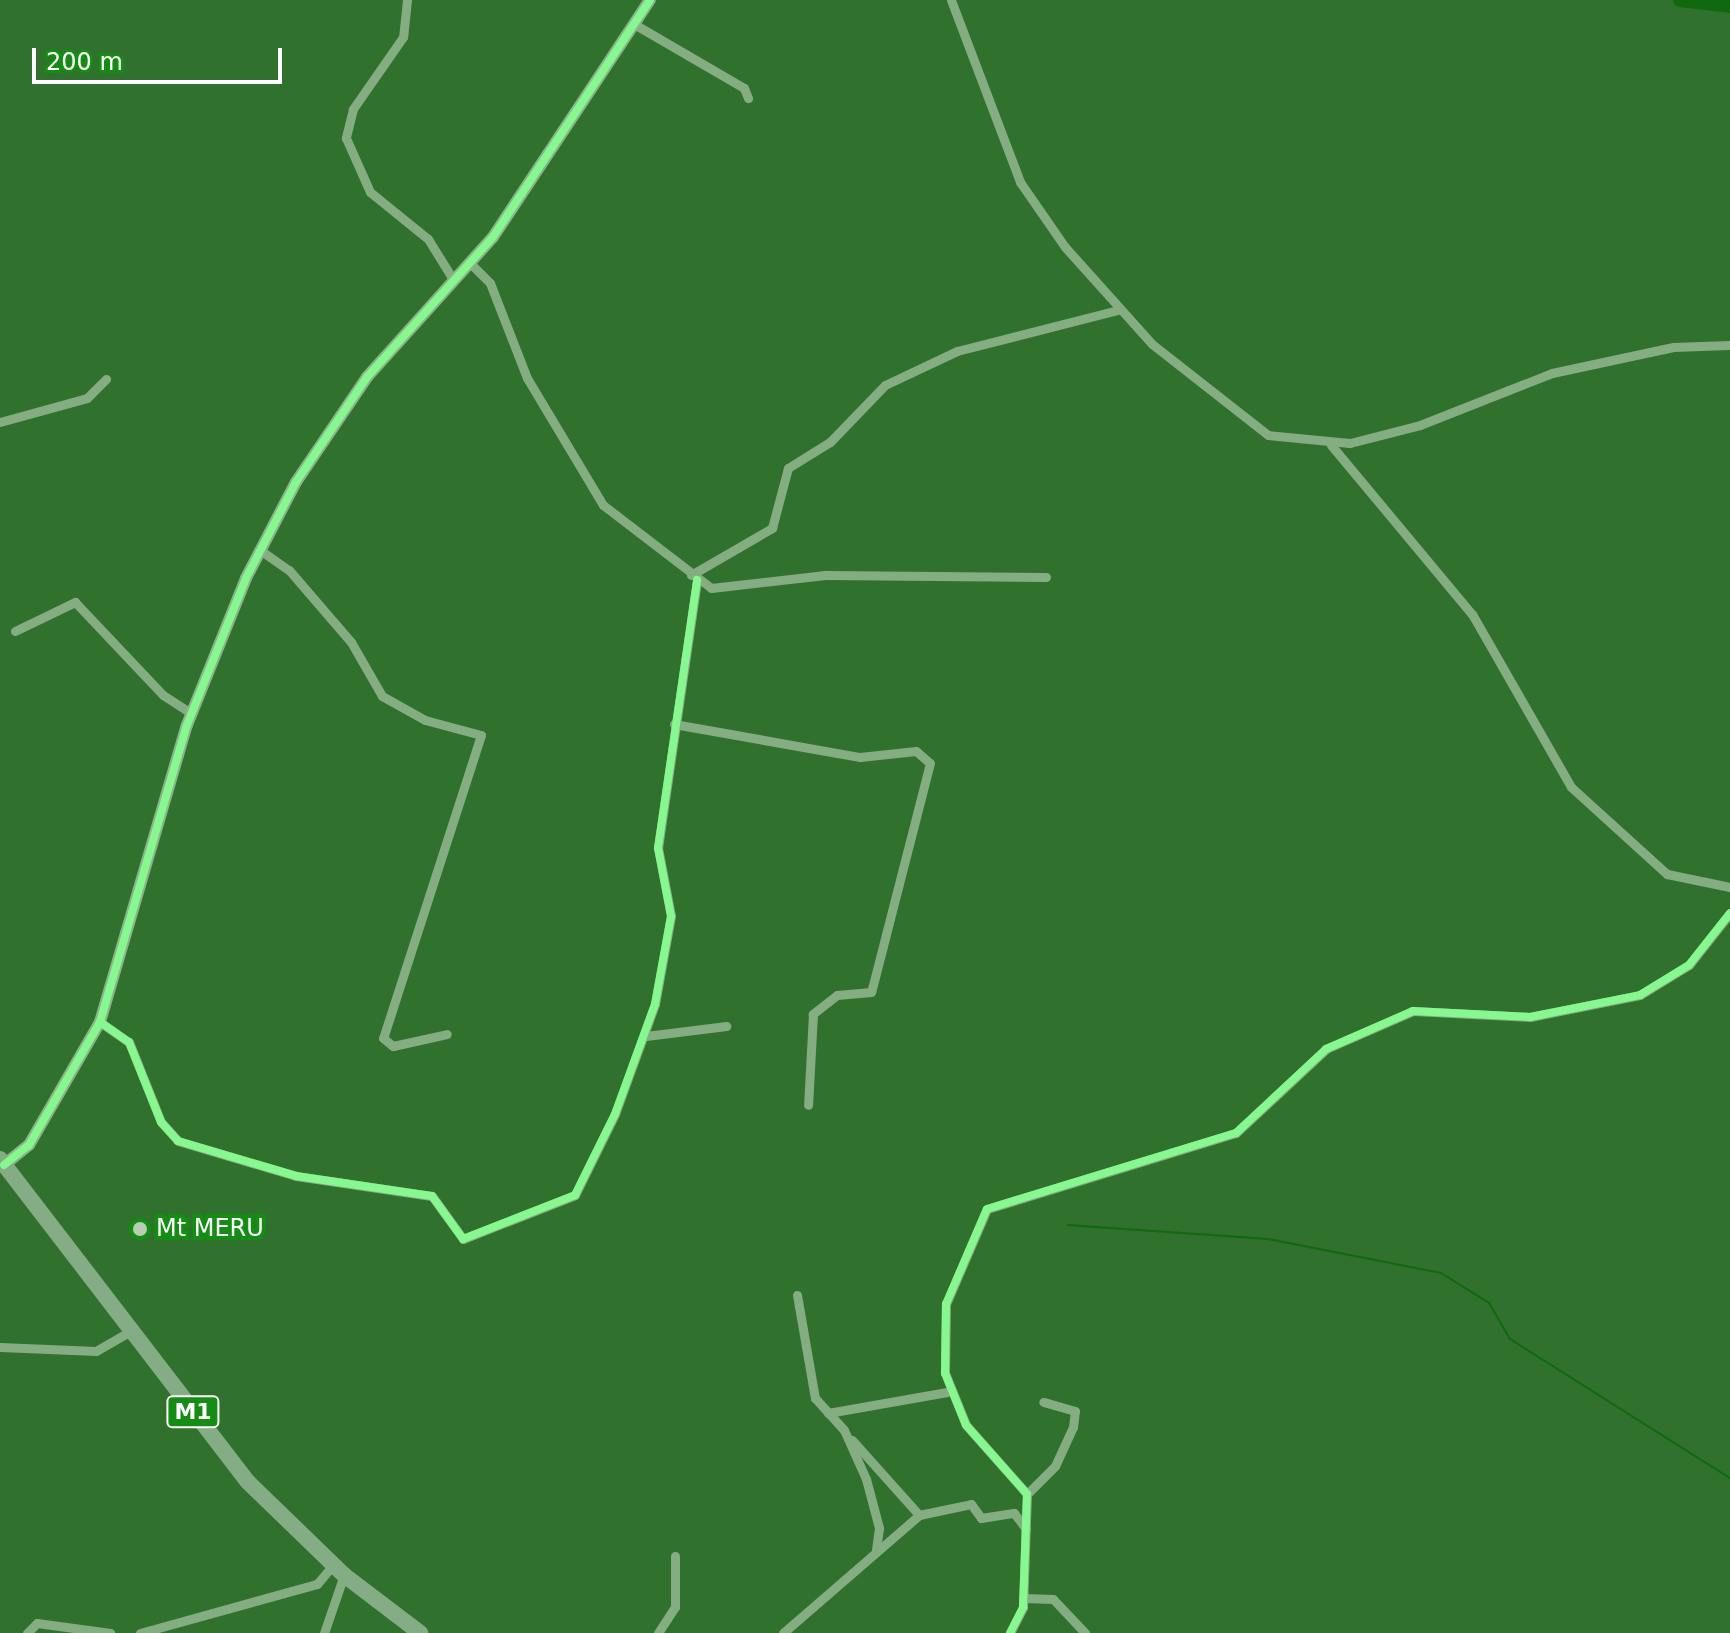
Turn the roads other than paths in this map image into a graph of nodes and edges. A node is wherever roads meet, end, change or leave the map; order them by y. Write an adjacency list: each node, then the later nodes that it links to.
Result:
1 (407, 0): 7 (street)
2 (650, 0): 4 (street)
3 (951, 0): 8 (street)
4 (634, 24): 5 (street); 6 (street)
5 (748, 98)
6 (471, 264): 7 (street); 15 (street)
7 (454, 281): 13 (street)
8 (1118, 310): 12 (street); 15 (street)
9 (1730, 345): 12 (street)
10 (106, 379): 11 (street)
11 (0, 422)
12 (1331, 445): 19 (street)
13 (260, 550): 17 (street); 23 (street)
14 (1046, 577): 15 (street)
15 (694, 578): 18 (street)
16 (15, 631): 17 (street)
17 (191, 713): 21 (street)
18 (674, 724): 24 (street); 25 (street)
19 (1730, 887)
20 (1730, 913): 30 (street)
21 (100, 1022): 24 (street); 26 (street)
22 (726, 1026): 24 (street)
23 (447, 1034)
24 (646, 1036)
25 (808, 1105)
26 (2, 1162): 28 (highway, M1)
27 (797, 1295): 32 (street)
28 (130, 1331): 29 (street); 39 (highway, M1)
29 (0, 1347)
30 (947, 1392): 32 (street); 34 (street)
31 (1043, 1402): 34 (street)
32 (828, 1413): 33 (street)
33 (844, 1430): 35 (street); 37 (street)
34 (1027, 1494): 36 (street)
35 (919, 1515): 36 (street); 37 (street)
36 (1026, 1529): 40 (street)
37 (876, 1550): 47 (street)
38 (675, 1556): 46 (street)
39 (338, 1570): 43 (street); 44 (street); 45 (highway, M1)
40 (1023, 1598): 48 (street); 49 (street)
41 (27, 1633): 42 (street)
42 (110, 1633)
43 (140, 1633)
44 (324, 1633)
45 (420, 1633)
46 (658, 1633)
47 (783, 1633)
48 (1010, 1633)
49 (1085, 1633)

